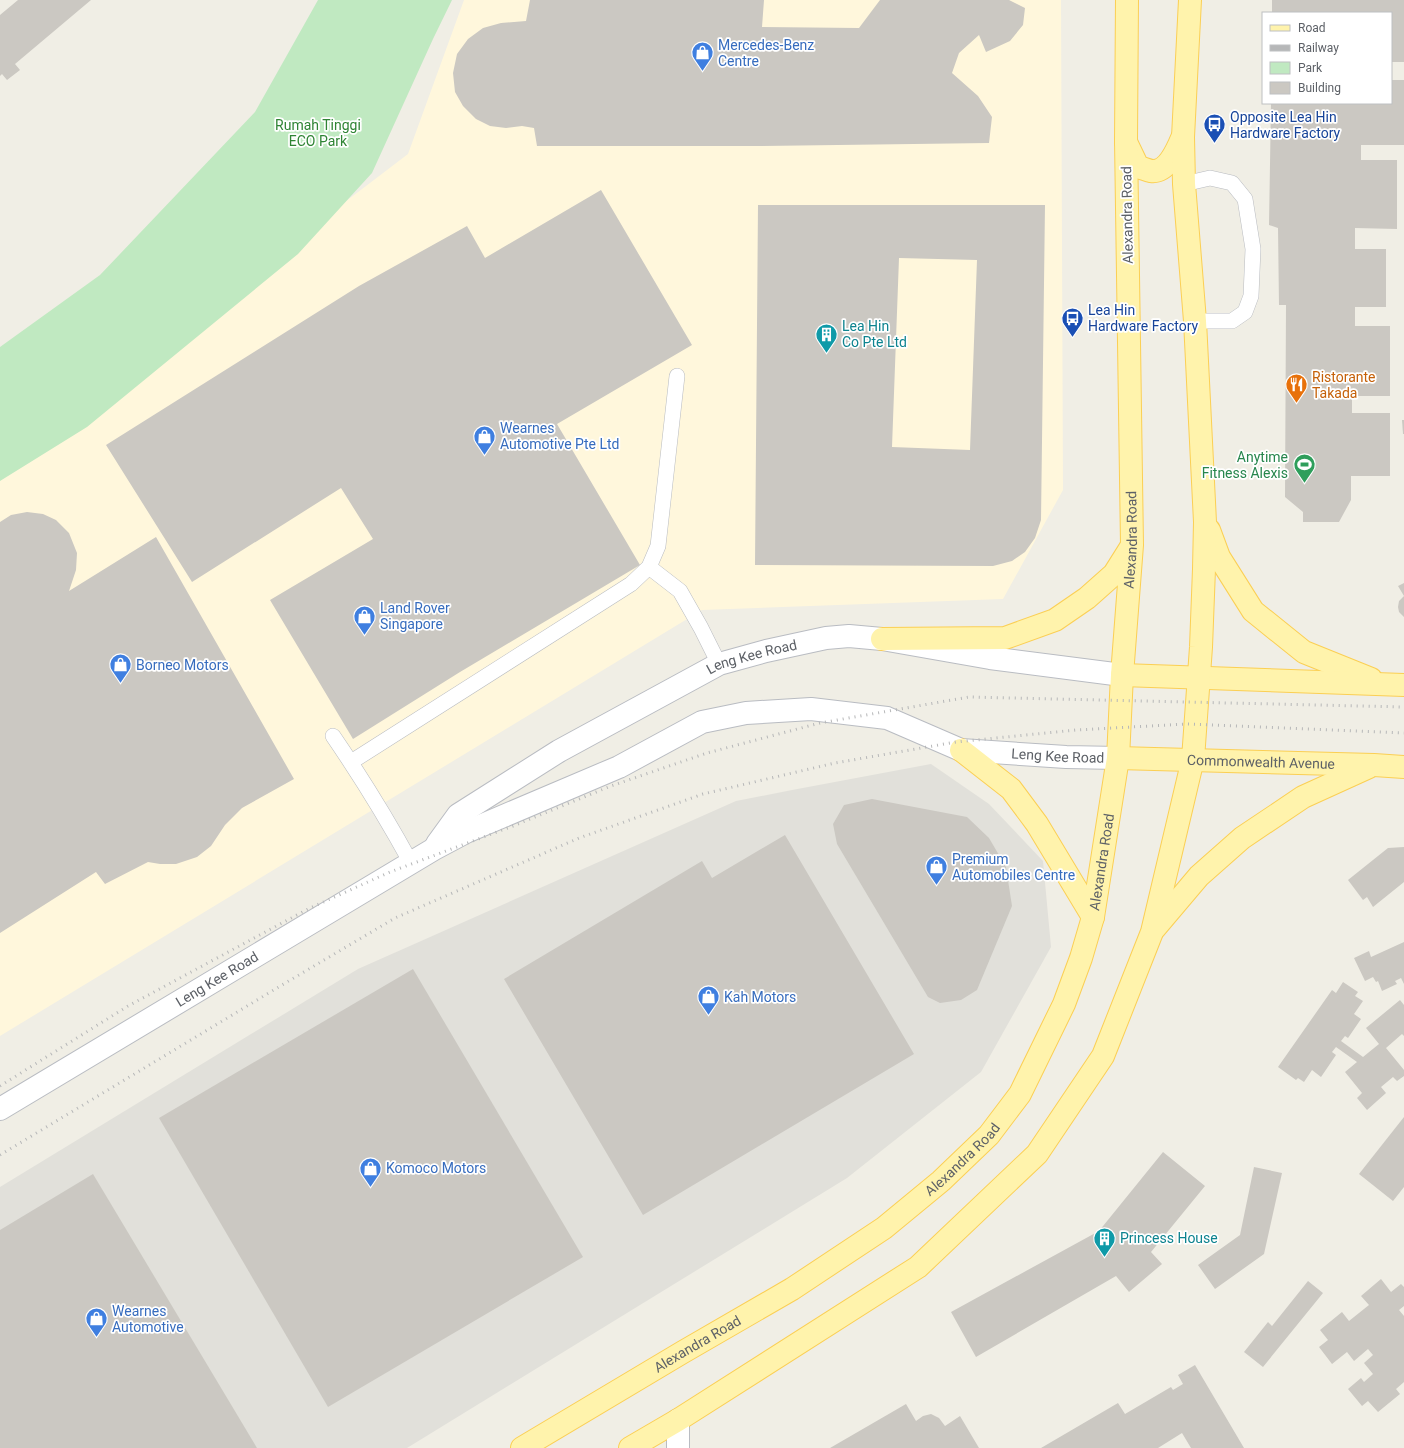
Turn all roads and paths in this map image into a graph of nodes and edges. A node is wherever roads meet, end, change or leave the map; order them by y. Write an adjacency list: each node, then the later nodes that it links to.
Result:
1 (1127, 0): 4 (main road, Alexandra Road)
2 (1190, 0): 3 (main road)
3 (1183, 137): 4 (main road); 5 (main road)
4 (1126, 140): 9 (main road, Alexandra Road)
5 (1184, 184): 6 (main road); 6 (lane)
6 (1195, 321): 8 (main road)
7 (677, 376): 10 (lane)
8 (1205, 522): 14 (main road); 15 (main road)
9 (1132, 545): 11 (main road); 13 (main road, Alexandra Road)
10 (649, 567): 12 (lane); 20 (lane)
11 (882, 639): 12 (street, Leng Kee Road); 13 (street, Leng Kee Road)
12 (719, 664): 23 (street, Leng Kee Road)
13 (1122, 675): 14 (main road); 18 (main road, Alexandra Road)
14 (1198, 678): 15 (main road); 19 (main road)
15 (1395, 685)
16 (333, 736): 20 (lane)
17 (961, 750): 18 (street, Leng Kee Road); 23 (street, Leng Kee Road); 25 (main road)
18 (1118, 758): 19 (main road, Commonwealth Avenue); 25 (main road, Alexandra Road)
19 (1193, 760): 21 (main road, Commonwealth Avenue); 26 (main road)
20 (351, 762): 24 (lane)
21 (1374, 765): 22 (main road, Commonwealth Avenue); 26 (main road)
22 (1404, 767)
23 (434, 849): 24 (street, Leng Kee Road)
24 (411, 863): 27 (street, Leng Kee Road)
25 (1094, 917): 29 (main road, Alexandra Road)
26 (1152, 932): 28 (main road)
27 (0, 1109)
28 (678, 1420): 30 (main road); 31 (street)
29 (522, 1448)
30 (630, 1448)
31 (678, 1448)

